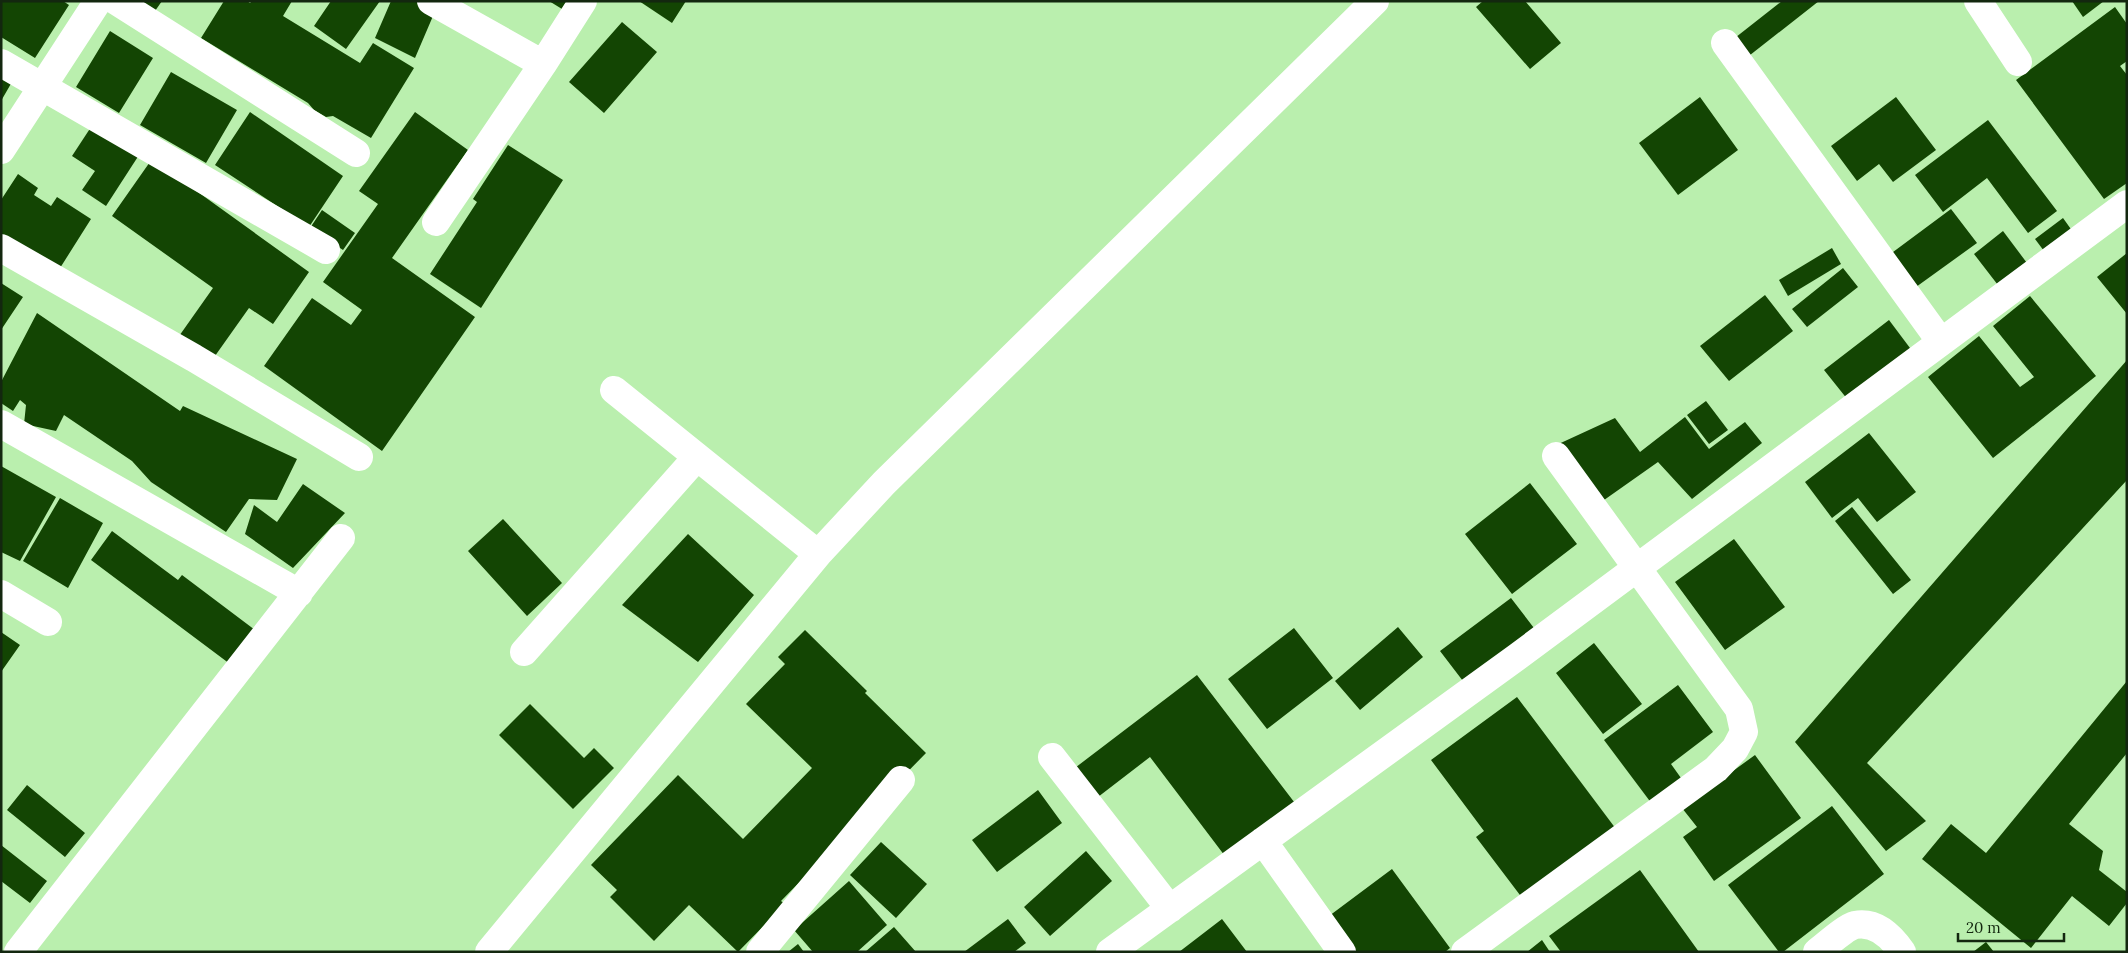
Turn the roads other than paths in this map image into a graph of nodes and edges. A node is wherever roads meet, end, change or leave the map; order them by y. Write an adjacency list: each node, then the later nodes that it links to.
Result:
1 (98, 1): 11 (street)
2 (116, 1): 13 (street)
3 (431, 1): 10 (street)
4 (583, 1): 10 (street)
5 (1375, 1): 25 (street)
6 (1978, 1): 8 (street)
7 (1725, 43): 18 (street)
8 (2018, 62)
9 (1, 63): 11 (street)
10 (543, 64): 15 (street)
11 (42, 88): 12 (street); 17 (street)
12 (1, 150)
13 (356, 154)
14 (2127, 204): 18 (street)
15 (436, 222)
16 (1, 248): 21 (street)
17 (326, 250)
18 (1941, 342): 26 (street)
19 (614, 390): 23 (street)
20 (1, 424): 27 (street)
21 (359, 456)
22 (1556, 456): 26 (street)
23 (697, 457): 25 (street); 30 (street)
24 (341, 538): 27 (street)
25 (818, 554): 36 (street)
26 (1637, 568): 33 (street); 40 (street)
27 (298, 593): 35 (street)
28 (1, 594): 29 (street)
29 (48, 622)
30 (524, 652)
31 (1052, 757): 34 (street)
32 (901, 780): 37 (street)
33 (1263, 841): 34 (street); 39 (street)
34 (1170, 909): 38 (street)
35 (18, 952)
36 (489, 952)
37 (760, 952)
38 (1110, 952)
39 (1342, 952)
40 (1465, 952)
41 (1816, 952): 42 (street)
42 (1902, 952)

